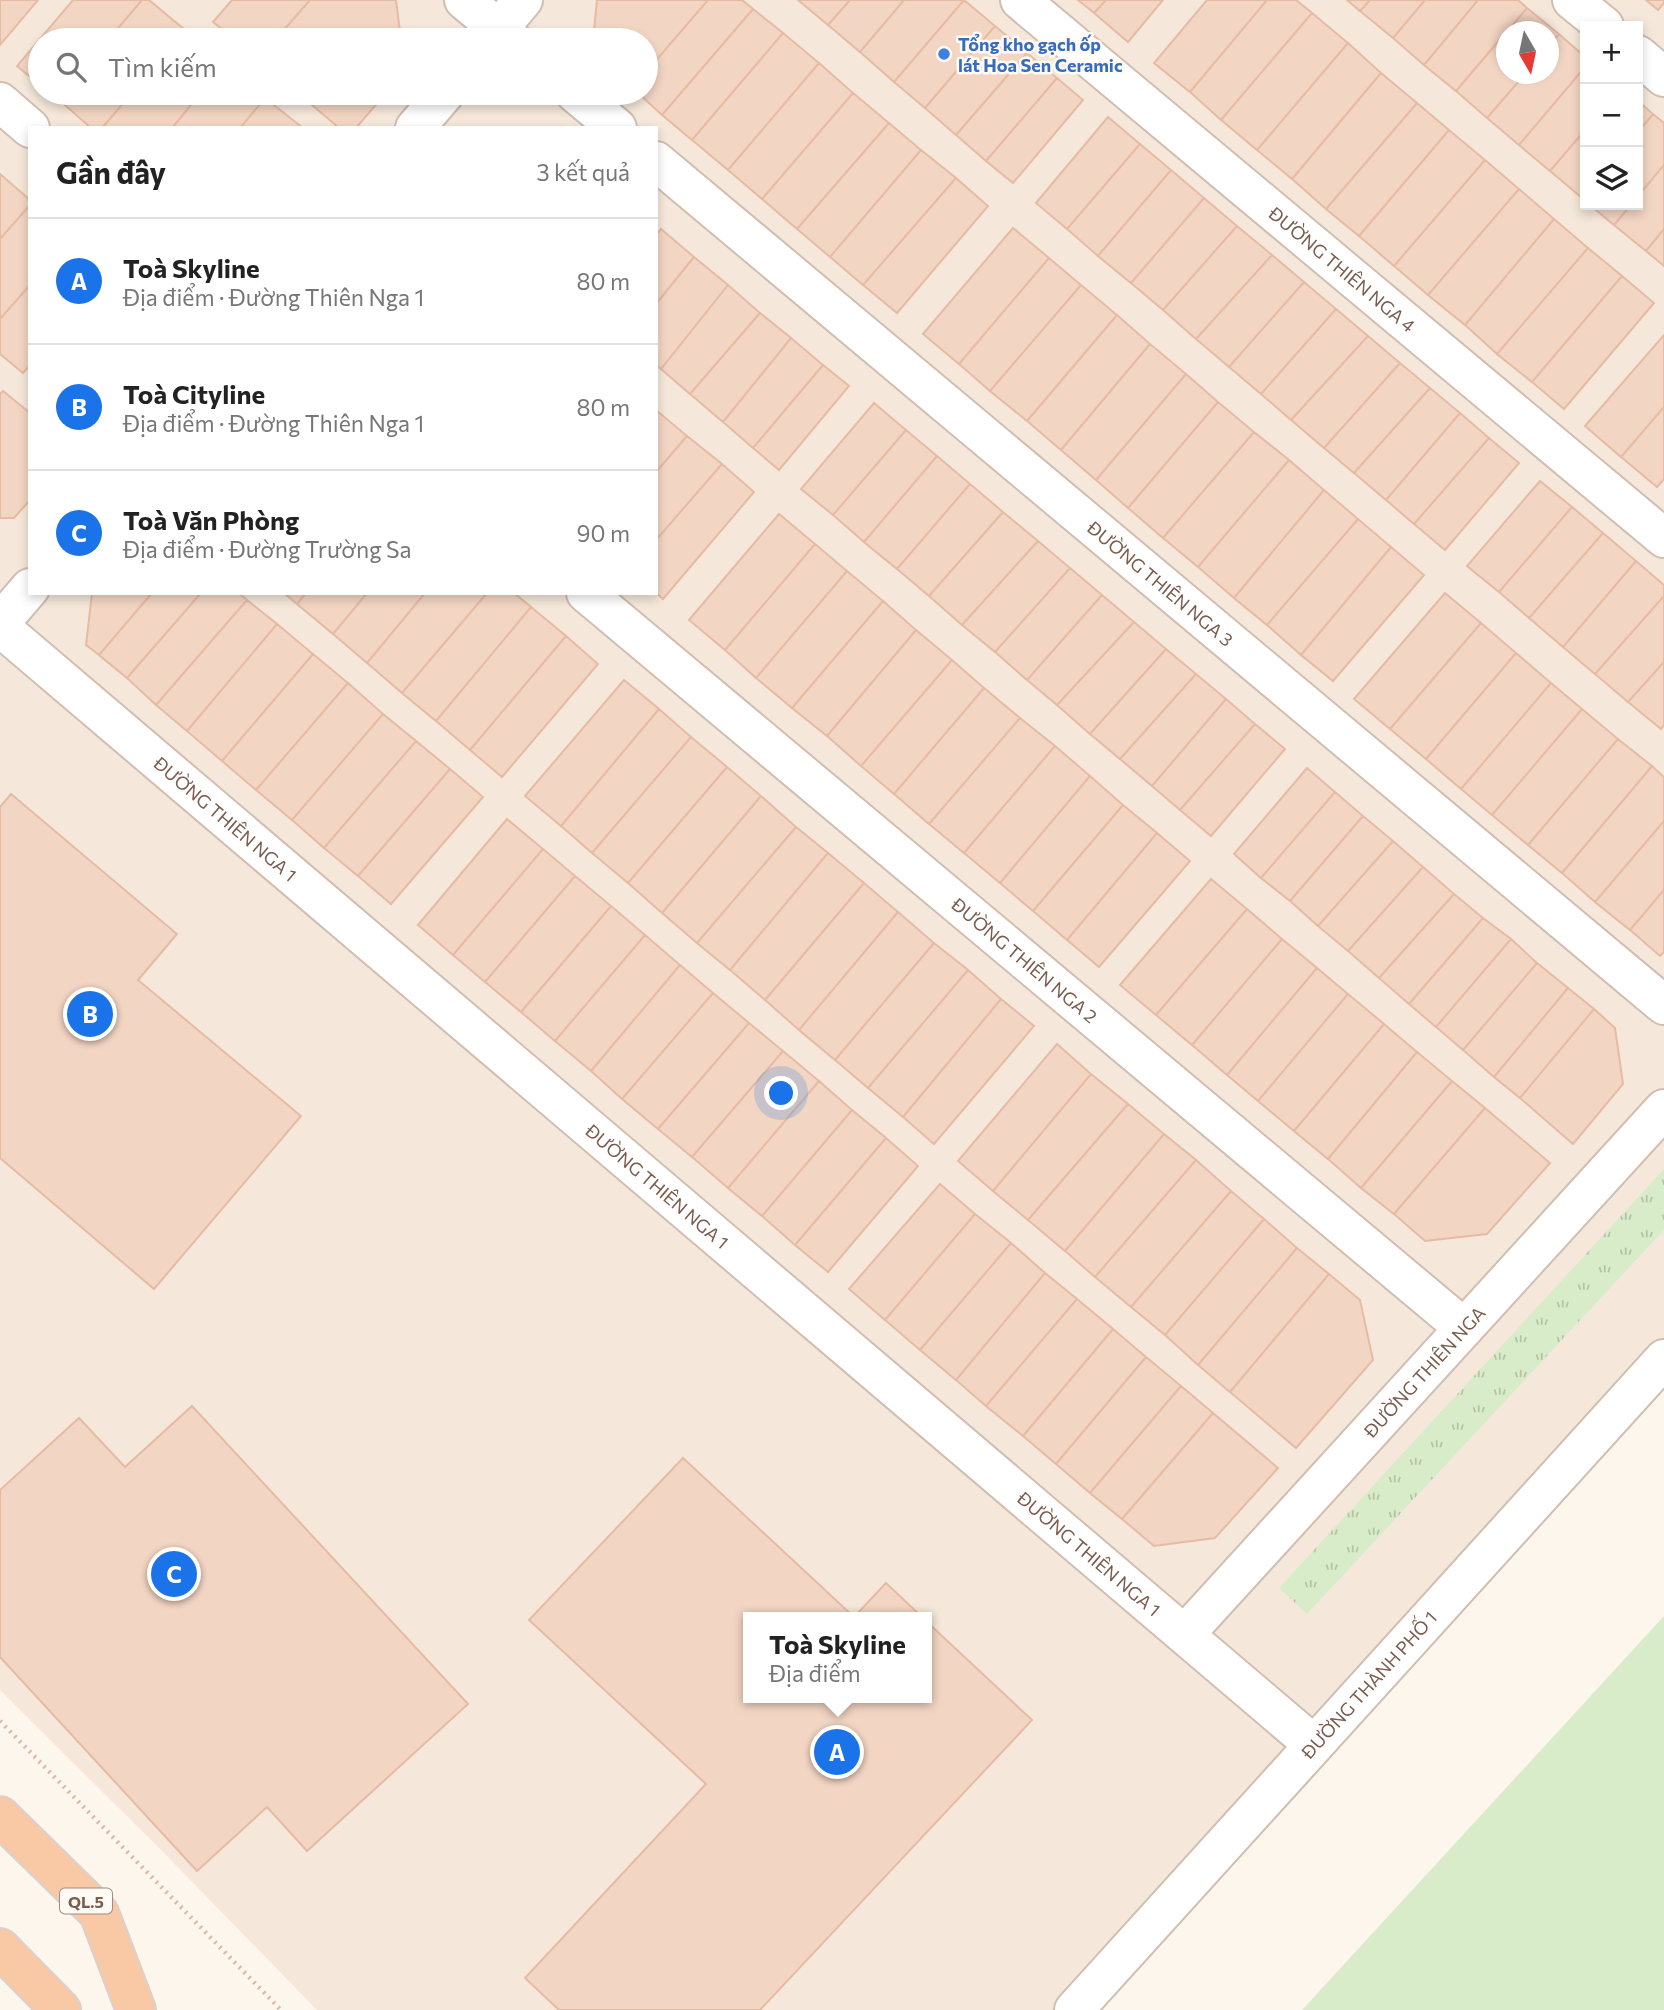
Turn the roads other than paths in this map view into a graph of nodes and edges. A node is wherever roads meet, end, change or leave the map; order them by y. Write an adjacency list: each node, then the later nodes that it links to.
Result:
1 (464, 0): 6 (street)
2 (523, 0): 7 (street)
3 (1020, 0): 17 (street, ĐƯỜNG THIÊN NGA 4)
4 (1573, 0): 5 (street)
5 (1598, 21)
6 (492, 28)
7 (505, 28)
8 (1643, 59): 9 (street)
9 (1664, 77)
10 (0, 102): 13 (street)
11 (435, 105): 14 (street)
12 (589, 105): 15 (street)
13 (28, 126)
14 (417, 126)
15 (615, 126)
16 (658, 163): 21 (street, ĐƯỜNG THIÊN NGA 3)
17 (1664, 538)
18 (28, 590): 20 (street)
19 (588, 595): 23 (street, ĐƯỜNG THIÊN NGA 2)
20 (0, 625): 25 (street, ĐƯỜNG THIÊN NGA 1)
21 (1664, 1006)
22 (1664, 1109): 23 (street, ĐƯỜNG THIÊN NGA)
23 (1464, 1328): 25 (street, ĐƯỜNG THIÊN NGA)
24 (1664, 1359): 26 (street, ĐƯỜNG THÀNH PHỐ 1)
25 (1185, 1634): 26 (street, ĐƯỜNG THIÊN NGA 1)
26 (1314, 1745): 31 (street, ĐƯỜNG THÀNH PHỐ 1)
27 (0, 1815): 30 (highway, QL.5)
28 (0, 1948): 29 (highway)
29 (61, 2010)
30 (136, 2010)
31 (1074, 2010)

